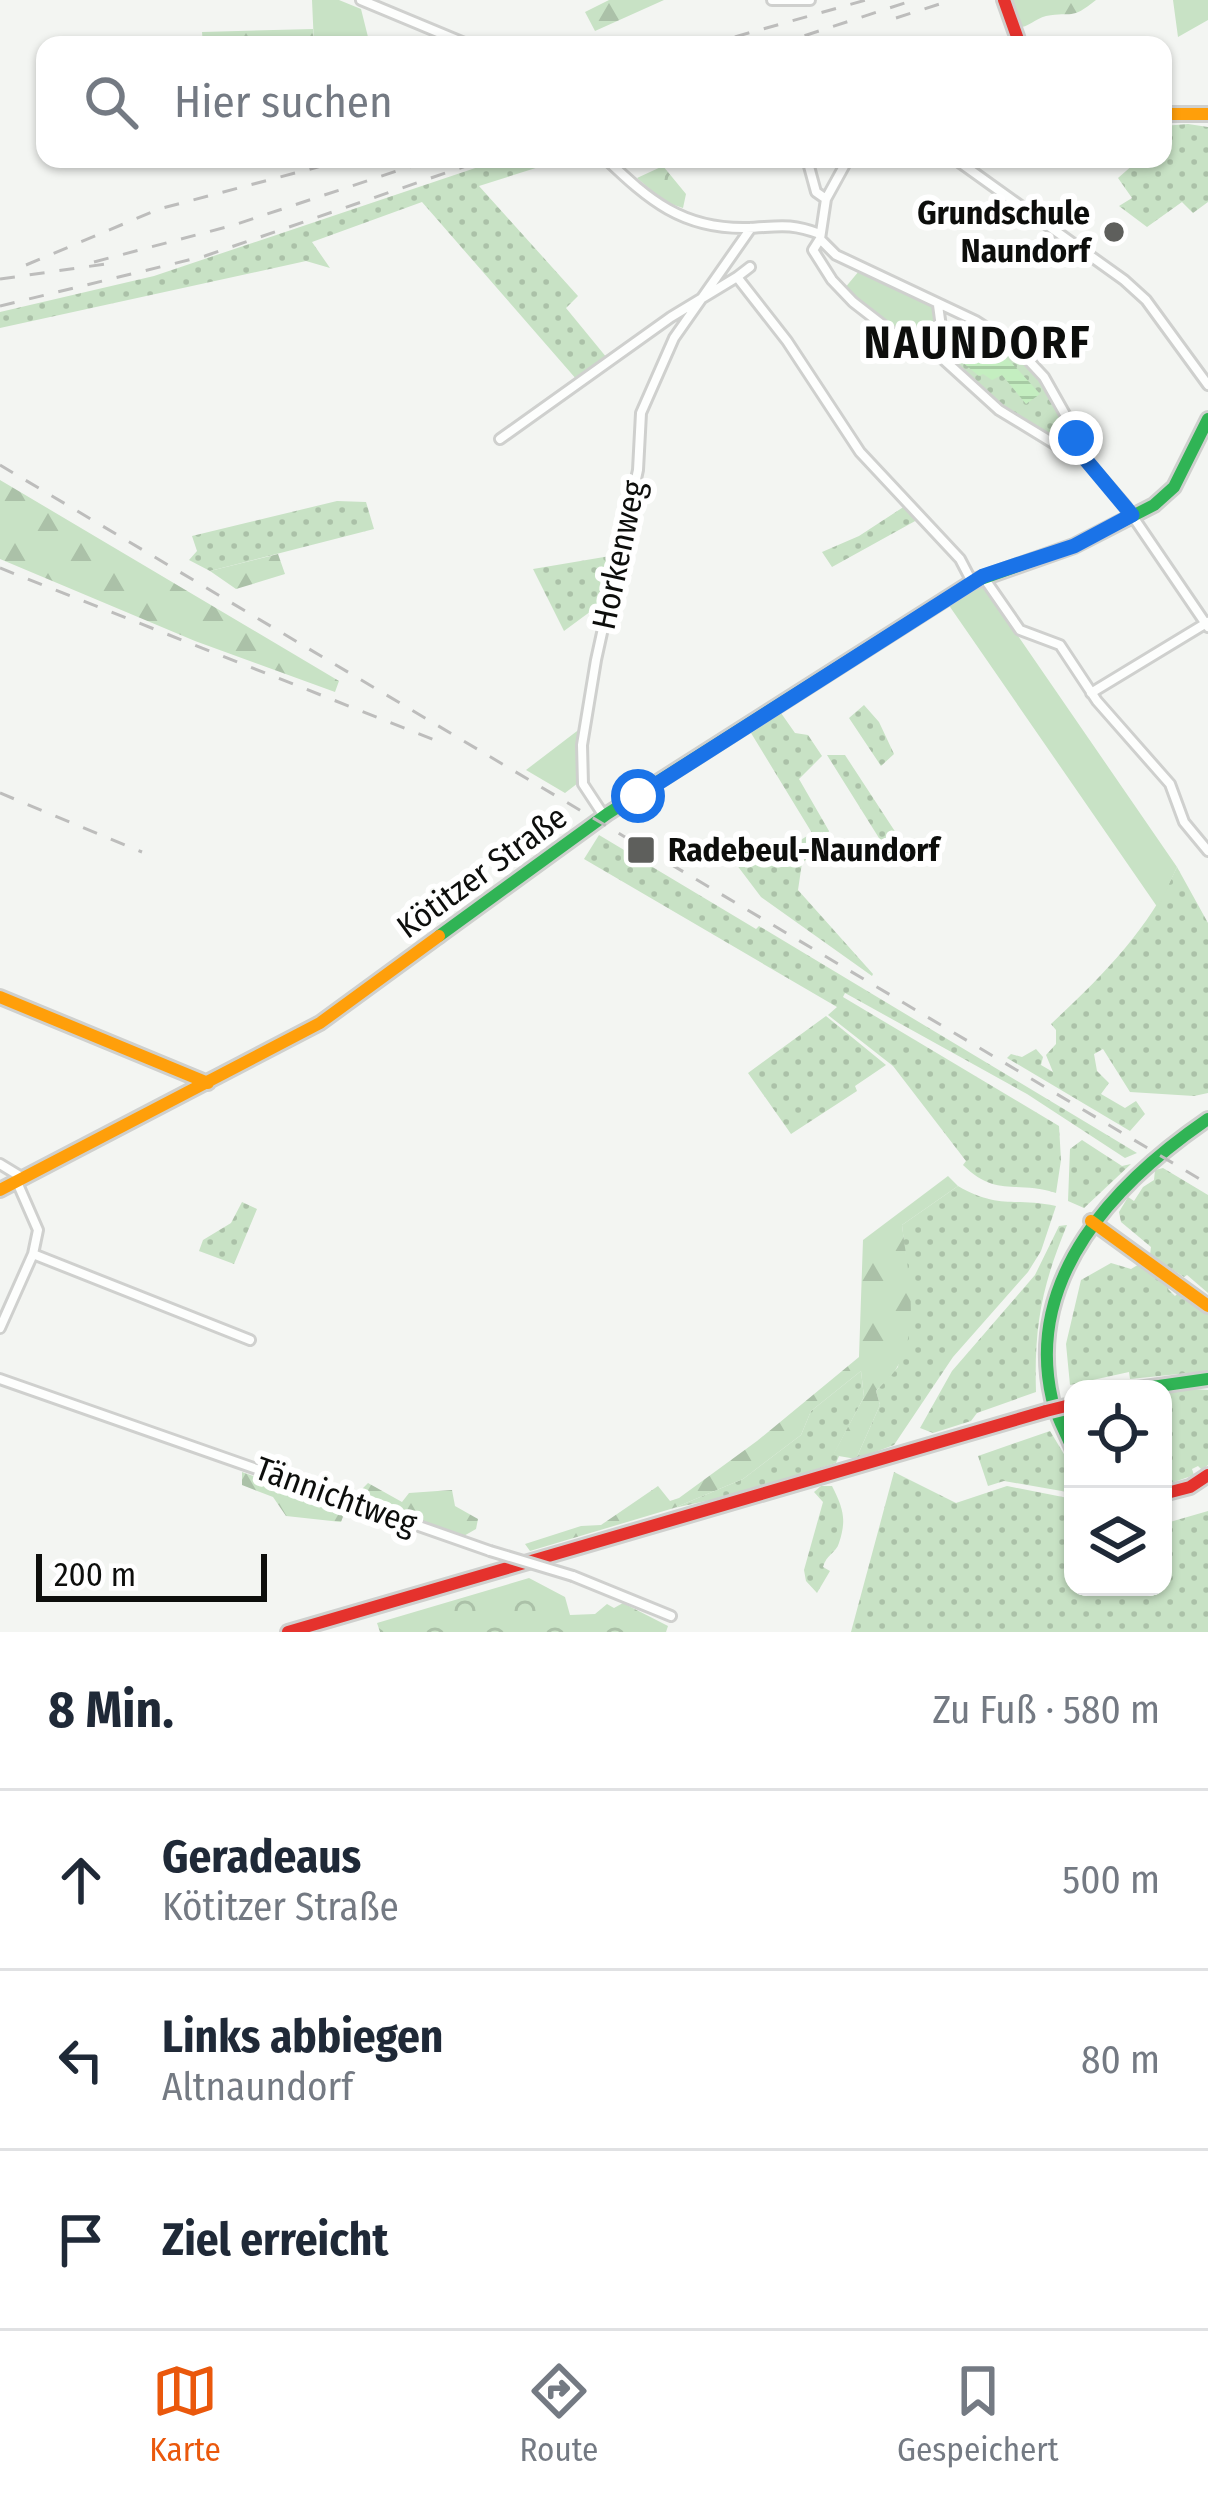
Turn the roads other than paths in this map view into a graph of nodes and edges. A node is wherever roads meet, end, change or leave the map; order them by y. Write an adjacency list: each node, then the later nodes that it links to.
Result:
1 (361, 0): 5 (street)
2 (772, 0): 3 (street)
3 (810, 0)
4 (1004, 0): 6 (street)
5 (447, 36)
6 (1017, 36)
7 (1172, 114): 8 (street)
8 (1208, 114)
9 (616, 168): 14 (street)
10 (809, 168): 13 (street)
11 (843, 168): 13 (street)
12 (968, 168): 25 (street)
13 (826, 200): 15 (street)
14 (751, 228): 15 (street); 20 (street)
15 (820, 237): 16 (street); 18 (street)
16 (844, 259): 18 (street); 21 (street)
17 (750, 267): 19 (street)
18 (830, 276): 24 (street)
19 (737, 277): 20 (street); 30 (street)
20 (698, 300): 27 (street); 33 (street, Horkenweg)
21 (937, 303): 22 (street); 23 (street)
22 (959, 314): 23 (street); 28 (street)
23 (941, 327): 24 (street)
24 (932, 350): 28 (street)
25 (1208, 385)
26 (1208, 419): 29 (street, Kötitzer Straße)
27 (500, 439)
28 (1081, 454): 29 (street)
29 (1132, 515): 30 (street, Kötitzer Straße); 31 (street)
30 (978, 579): 32 (street); 33 (street, Kötitzer Straße)
31 (1207, 624): 32 (street)
32 (1091, 693): 34 (street)
33 (604, 816): 36 (street, Kötitzer Straße)
34 (1208, 851)
35 (0, 997): 36 (street)
36 (208, 1083): 39 (street, Kötitzer Straße)
37 (1208, 1119): 41 (street)
38 (0, 1164): 39 (street)
39 (21, 1181): 40 (street, Kötitzer Straße); 42 (street)
40 (0, 1190)
41 (1091, 1221): 43 (street); 50 (street)
42 (34, 1254): 44 (street); 45 (street)
43 (1208, 1306)
44 (0, 1328)
45 (250, 1340)
46 (0, 1378): 53 (street, Tännichtweg, bridge)
47 (1208, 1379): 48 (street)
48 (1172, 1384)
49 (1064, 1406): 54 (street, bridge)
50 (1064, 1429)
51 (1208, 1475): 52 (street)
52 (1172, 1491)
53 (671, 1616)
54 (288, 1632)

